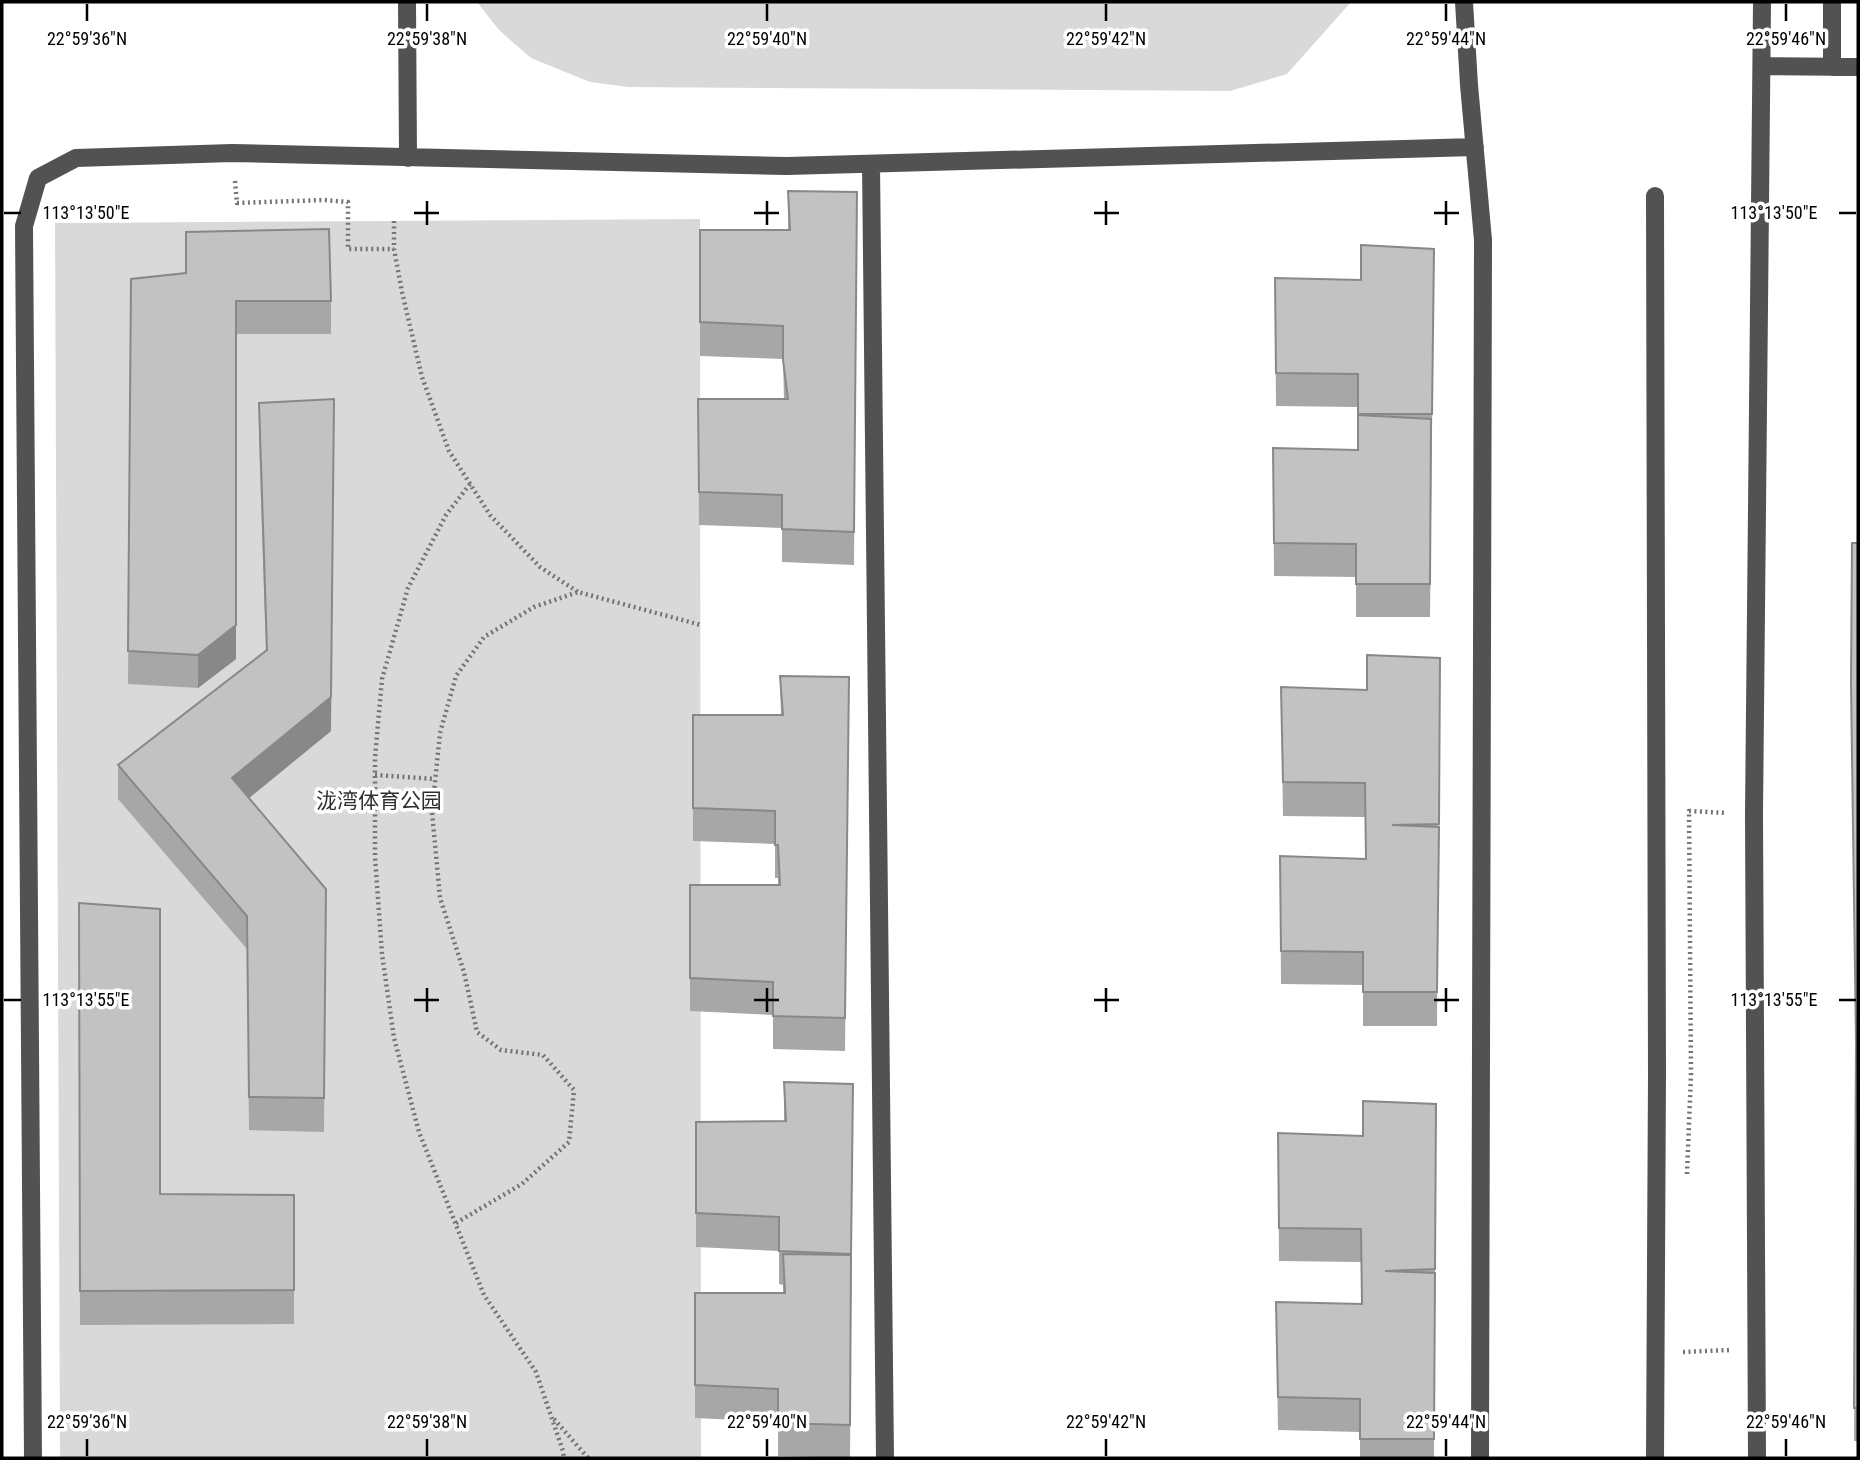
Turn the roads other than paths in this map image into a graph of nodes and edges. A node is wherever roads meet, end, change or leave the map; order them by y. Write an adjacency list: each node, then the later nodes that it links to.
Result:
1 (407, 2): 9 (street)
2 (1464, 2): 8 (street)
3 (1762, 2): 5 (street)
4 (1832, 2): 6 (street)
5 (1762, 66): 6 (street); 16 (street)
6 (1832, 67): 7 (street)
7 (1858, 67)
8 (1475, 147): 10 (street); 14 (street)
9 (408, 158): 10 (street); 12 (street)
10 (871, 164): 13 (street)
11 (1655, 196): 15 (street)
12 (33, 1458)
13 (884, 1458)
14 (1480, 1458)
15 (1655, 1458)
16 (1757, 1458)

